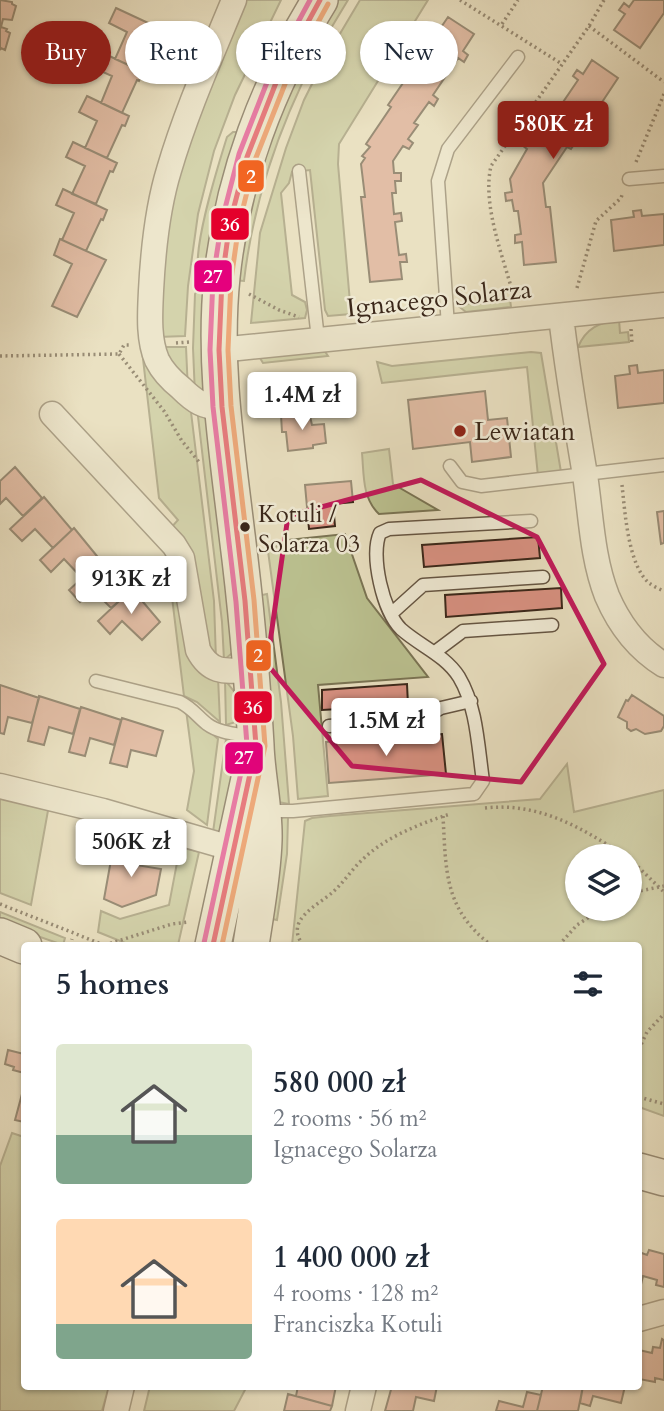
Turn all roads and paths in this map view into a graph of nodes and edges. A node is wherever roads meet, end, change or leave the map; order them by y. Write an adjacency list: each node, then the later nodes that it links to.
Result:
1 (234, 0): 29 (street)
2 (320, 0): 26 (street)
3 (460, 0): 6 (path)
4 (518, 0): 6 (path)
5 (604, 0): 7 (path)
6 (502, 24): 9 (path)
7 (589, 26): 9 (path); 10 (path)
8 (518, 57): 20 (lane)
9 (562, 64): 17 (path)
10 (664, 82)
11 (664, 94): 14 (path)
12 (299, 171): 21 (lane)
13 (664, 176): 14 (lane)
14 (629, 179): 15 (path)
15 (577, 288)
16 (247, 293): 21 (path)
17 (513, 294)
18 (664, 305): 19 (street, Ignacego Solarza)
19 (561, 316): 20 (street, Ignacego Solarza); 34 (street)
20 (448, 326): 21 (street, Ignacego Solarza)
21 (310, 331): 26 (street, Ignacego Solarza)
22 (631, 332): 24 (path)
23 (183, 342): 26 (path)
24 (632, 344)
25 (124, 345): 27 (path)
26 (204, 346): 29 (street)
27 (118, 354): 28 (path); 31 (path)
28 (0, 356)
29 (222, 407): 43 (street)
30 (52, 414): 43 (street)
31 (200, 464)
32 (664, 465): 34 (lane)
33 (450, 466): 34 (lane)
34 (584, 474): 42 (street)
35 (623, 491): 38 (path)
36 (531, 521): 39 (lane)
37 (543, 577): 39 (lane)
38 (664, 591)
39 (392, 613): 41 (lane)
40 (552, 625): 41 (lane)
41 (435, 652): 45 (lane)
42 (664, 665)
43 (252, 670): 47 (street)
44 (96, 681): 47 (lane)
45 (471, 701): 46 (lane); 50 (lane)
46 (329, 726)
47 (256, 742): 50 (street)
48 (0, 786): 54 (street)
49 (483, 808): 53 (path)
50 (253, 811): 54 (street); 66 (street)
51 (452, 814): 52 (path)
52 (443, 816): 67 (path); 68 (path)
53 (606, 844)
54 (234, 849): 60 (street)
55 (642, 870): 56 (path)
56 (662, 888): 57 (path)
57 (642, 891)
58 (0, 904): 64 (path)
59 (583, 921): 69 (path)
60 (201, 933): 65 (path)
61 (0, 936): 70 (street)
62 (72, 939): 63 (path)
63 (71, 942)
64 (97, 942)
65 (115, 942)
66 (251, 942)
67 (301, 942)
68 (488, 942)
69 (562, 942)
70 (21, 945)
71 (664, 1014): 72 (path)
72 (642, 1043)
73 (642, 1098): 74 (path)
74 (664, 1104)
75 (642, 1172): 76 (street)
76 (664, 1178)
77 (664, 1312): 78 (street)
78 (642, 1318)
79 (121, 1390): 81 (street)
80 (363, 1390): 82 (street)
81 (116, 1411)
82 (358, 1411)

